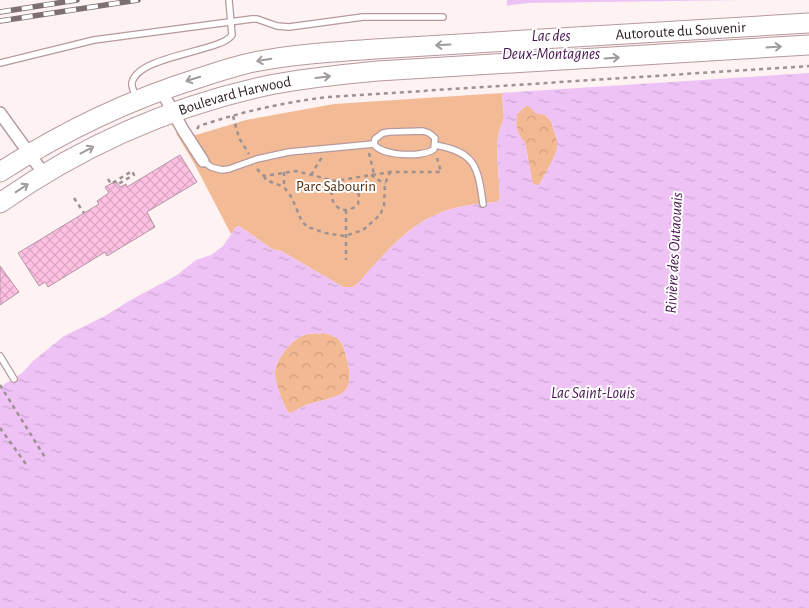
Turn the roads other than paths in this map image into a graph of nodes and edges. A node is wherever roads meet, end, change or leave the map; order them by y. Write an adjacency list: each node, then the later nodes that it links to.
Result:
1 (230, 0): 3 (lane)
2 (443, 17): 3 (lane)
3 (232, 21): 7 (lane); 10 (lane)
4 (809, 23): 5 (highway, Autoroute du Souvenir)
5 (492, 42): 9 (highway, Boulevard Harwood, one-way to 9)
6 (809, 45): 8 (highway, Autoroute du Souvenir, one-way to 6)
7 (0, 63)
8 (493, 65): 12 (highway, Boulevard Harwood, one-way to 8)
9 (161, 90): 10 (highway, Boulevard Harwood); 12 (street)
10 (137, 100): 15 (highway, Boulevard Harwood)
11 (0, 113): 15 (street)
12 (174, 113): 16 (street); 18 (highway, Boulevard Harwood, one-way to 12)
13 (374, 144): 14 (lane); 14 (lane); 16 (lane)
14 (435, 145): 20 (lane)
15 (28, 153): 17 (highway, Boulevard Harwood); 18 (street)
16 (203, 161)
17 (0, 172)
18 (44, 174): 19 (highway, Boulevard Harwood, one-way to 18)
19 (0, 203)
20 (483, 204)
21 (0, 356): 22 (lane)
22 (14, 379)

